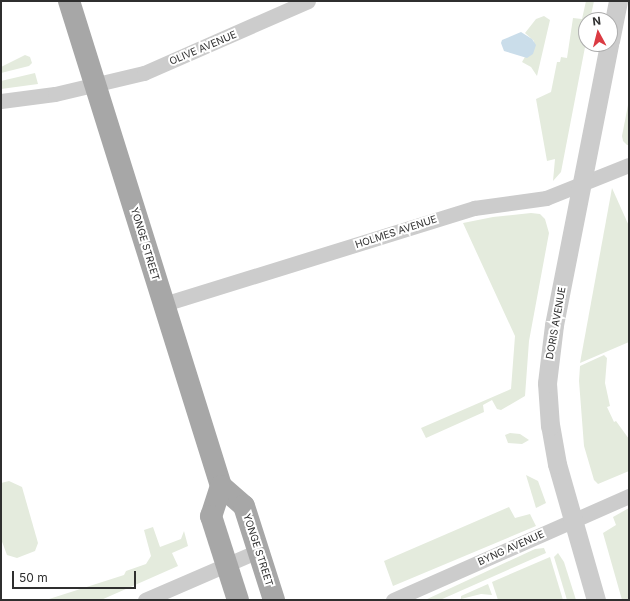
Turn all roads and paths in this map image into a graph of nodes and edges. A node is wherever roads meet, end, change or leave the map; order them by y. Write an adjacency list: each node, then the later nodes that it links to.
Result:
1 (69, 1): 6 (main road, YONGE STREET)
2 (308, 1): 6 (street, OLIVE AVENUE)
3 (618, 1): 4 (street)
4 (616, 12)
5 (607, 52): 9 (street, DORIS AVENUE)
6 (95, 85): 7 (street, OLIVE AVENUE); 10 (main road, YONGE STREET)
7 (1, 101)
8 (629, 165): 9 (street, HOLMES AVENUE)
9 (582, 184): 10 (street, HOLMES AVENUE); 13 (street, DORIS AVENUE)
10 (164, 304): 11 (main road, YONGE STREET)
11 (221, 486): 14 (main road, YONGE STREET); 15 (main road)
12 (629, 496): 13 (street, BYNG AVENUE)
13 (574, 521): 19 (street, BYNG AVENUE); 20 (street, DORIS AVENUE)
14 (258, 551): 15 (street); 18 (main road, YONGE STREET)
15 (227, 564): 16 (street); 17 (main road)
16 (145, 600)
17 (238, 600)
18 (274, 600)
19 (393, 600)
20 (596, 600)

